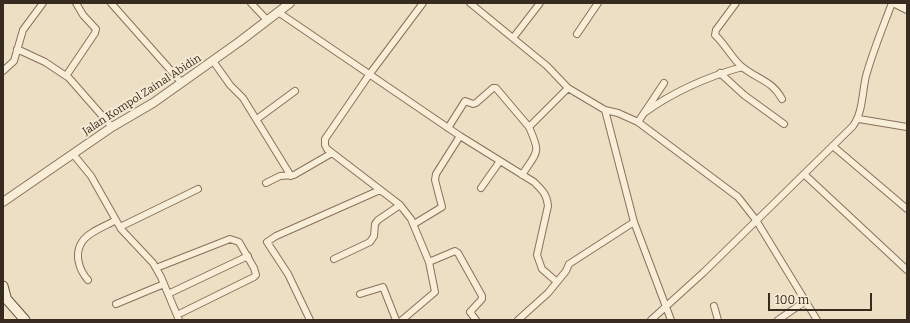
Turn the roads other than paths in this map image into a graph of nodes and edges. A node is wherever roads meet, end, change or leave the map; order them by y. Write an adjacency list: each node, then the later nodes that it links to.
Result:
1 (44, 3): 18 (street)
2 (76, 3): 24 (street)
3 (111, 3): 25 (street)
4 (251, 3): 15 (street)
5 (290, 3): 14 (street, Jalan Kompol Zainal Abidin)
6 (423, 3): 23 (street)
7 (470, 3): 17 (street)
8 (540, 3): 17 (street)
9 (598, 3): 16 (street)
10 (736, 3): 20 (street)
11 (892, 3): 32 (street)
12 (896, 3): 13 (street)
13 (907, 9)
14 (278, 12): 15 (street, Jalan Kompol Zainal Abidin); 23 (street)
15 (267, 20): 19 (street, Jalan Kompol Zainal Abidin)
16 (576, 34)
17 (513, 38): 27 (street)
18 (17, 49): 21 (street); 24 (street)
19 (213, 61): 25 (street, Jalan Kompol Zainal Abidin); 33 (street)
20 (742, 67): 22 (street); 29 (street)
21 (3, 71)
22 (720, 73): 31 (street); 35 (street)
23 (369, 75): 39 (street); 42 (street)
24 (66, 76): 37 (street)
25 (181, 82): 37 (street, Jalan Kompol Zainal Abidin)
26 (664, 83): 31 (street)
27 (568, 88): 30 (street); 36 (street)
28 (295, 91): 33 (street)
29 (782, 99)
30 (605, 110): 34 (street); 57 (street)
31 (644, 113): 34 (street)
32 (859, 118): 38 (street); 41 (street)
33 (257, 119): 47 (street)
34 (638, 122): 56 (street)
35 (784, 124)
36 (529, 126): 39 (street); 45 (street)
37 (112, 127): 43 (street, Jalan Kompol Zainal Abidin)
38 (907, 127)
39 (448, 128): 40 (street)
40 (460, 136): 44 (street); 58 (street)
41 (834, 147): 46 (street); 54 (street)
42 (332, 153): 47 (street); 51 (street)
43 (73, 154): 52 (street, Jalan Kompol Zainal Abidin); 55 (street)
44 (500, 161): 45 (street); 49 (street)
45 (522, 175): 66 (street)
46 (805, 175): 56 (street); 64 (street)
47 (292, 176): 48 (street)
48 (266, 183)
49 (481, 188)
50 (198, 189): 59 (street)
51 (380, 190): 53 (street); 78 (street)
52 (3, 202)
53 (400, 205): 58 (street); 61 (street)
54 (907, 209)
55 (116, 220): 59 (street); 65 (street)
56 (756, 220): 72 (street); 75 (street)
57 (634, 222): 66 (street); 75 (street)
58 (414, 224): 62 (street)
59 (120, 227): 63 (street)
60 (248, 256): 63 (street); 69 (street); 76 (street)
61 (334, 260)
62 (429, 262): 80 (street); 81 (street)
63 (156, 268): 67 (street)
64 (907, 270)
65 (88, 280)
66 (557, 282): 82 (street)
67 (164, 284): 69 (street); 73 (street)
68 (3, 286): 71 (main road)
69 (168, 294): 76 (street)
70 (360, 294): 79 (street)
71 (4, 296): 77 (main road)
72 (804, 302): 86 (street); 87 (street)
73 (116, 304)
74 (714, 306): 85 (street)
75 (667, 307): 83 (street); 84 (street)
76 (178, 317)
77 (25, 320)
78 (310, 320)
79 (396, 320)
80 (402, 320)
81 (476, 320)
82 (518, 320)
83 (651, 320)
84 (671, 320)
85 (718, 320)
86 (778, 320)
87 (817, 320)

